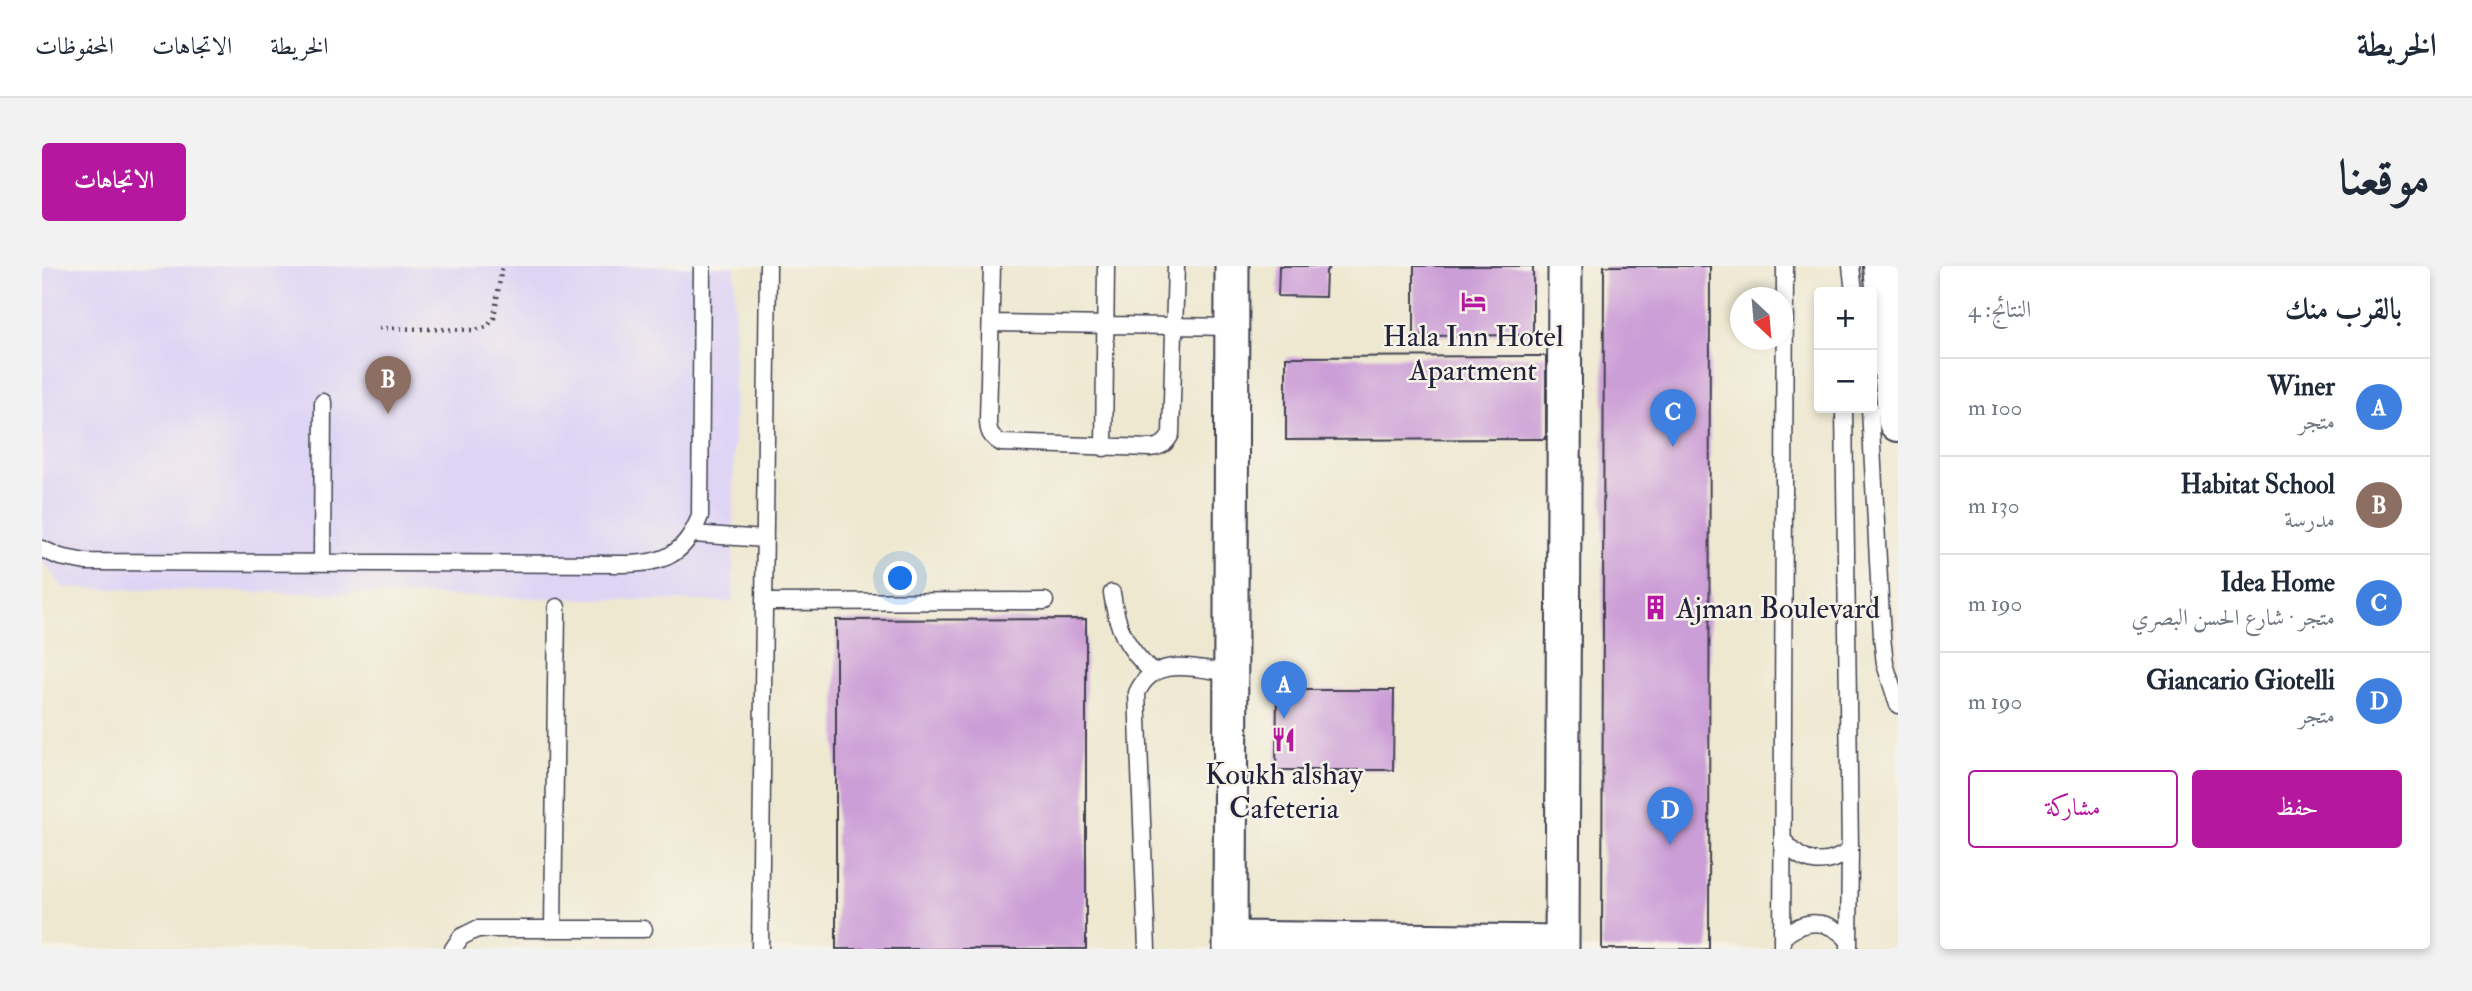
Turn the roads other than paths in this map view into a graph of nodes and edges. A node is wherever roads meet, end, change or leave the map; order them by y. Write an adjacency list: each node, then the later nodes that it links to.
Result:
1 (702, 266): 21 (lane)
2 (768, 266): 22 (lane)
3 (992, 266): 12 (lane)
4 (1106, 266): 13 (lane)
5 (1176, 266): 14 (lane)
6 (1232, 266): 15 (street)
7 (1565, 266): 38 (street)
8 (1784, 266): 32 (lane)
9 (1851, 266): 11 (lane)
10 (1883, 266): 19 (street)
11 (1853, 287)
12 (991, 323): 13 (lane); 20 (lane)
13 (1105, 325): 14 (lane); 20 (lane)
14 (1176, 326): 15 (lane); 20 (lane)
15 (1231, 327): 30 (street)
16 (323, 402): 24 (lane)
17 (1844, 413): 33 (lane)
18 (1870, 413): 31 (lane)
19 (1898, 422)
20 (1104, 448)
21 (693, 534): 22 (lane); 24 (lane)
22 (765, 539): 27 (lane)
23 (42, 549): 24 (lane)
24 (322, 562)
25 (1112, 593): 29 (lane)
26 (1045, 601): 27 (lane)
27 (764, 602): 41 (lane)
28 (557, 607): 34 (lane)
29 (1152, 672): 30 (lane); 42 (lane)
30 (1231, 673): 36 (street)
31 (1898, 705)
32 (1784, 841): 33 (lane); 37 (lane)
33 (1850, 850): 39 (lane)
34 (553, 928): 35 (lane); 40 (lane)
35 (644, 929)
36 (1230, 944): 38 (street)
37 (1782, 944): 39 (lane)
38 (1562, 945)
39 (1849, 945)
40 (453, 949)
41 (760, 949)
42 (1147, 949)

